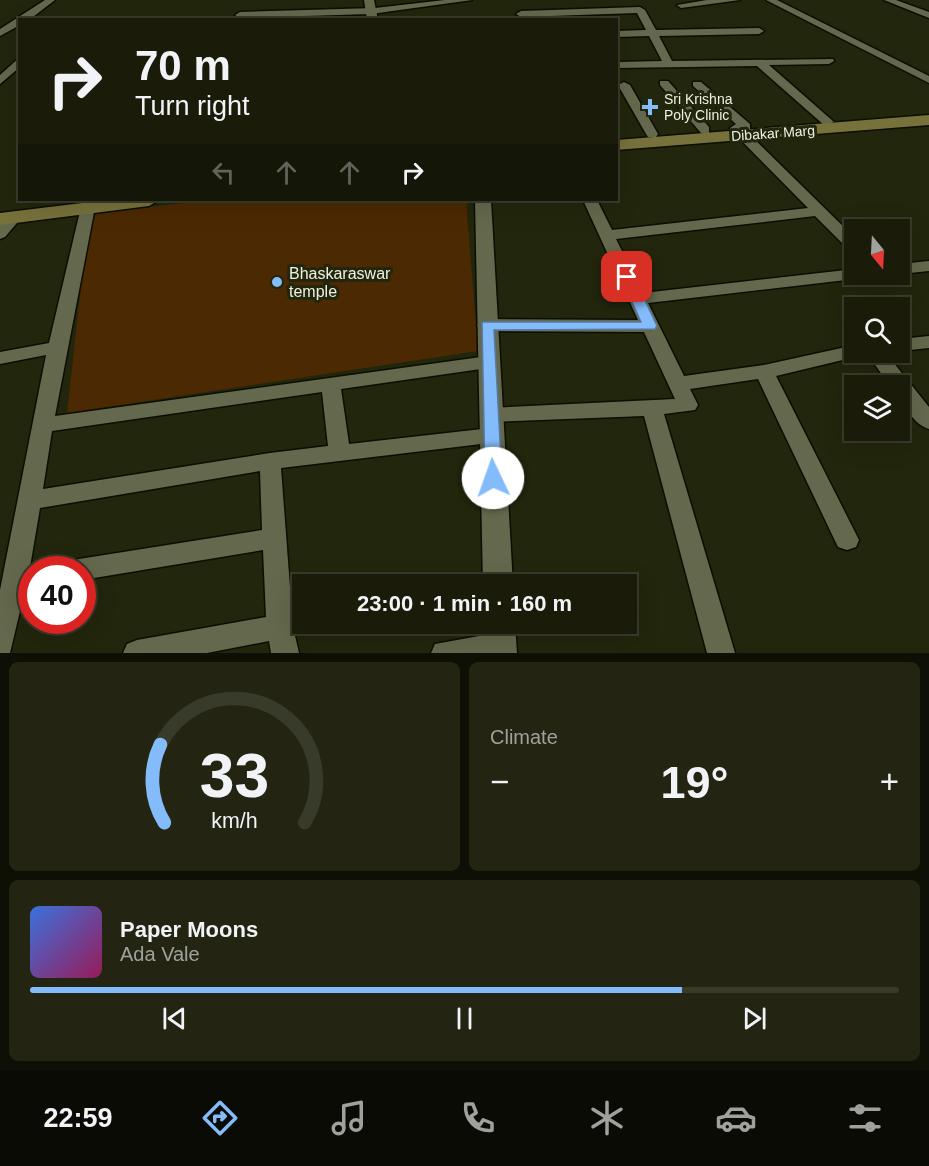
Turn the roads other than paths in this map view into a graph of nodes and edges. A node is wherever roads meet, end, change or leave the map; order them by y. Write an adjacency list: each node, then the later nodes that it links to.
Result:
1 (51, 0): 13 (street)
2 (468, 0): 8 (street)
3 (612, 0): 9 (street)
4 (736, 0): 7 (street)
5 (770, 0): 25 (street)
6 (888, 0): 12 (street)
7 (681, 6)
8 (371, 10): 11 (street)
9 (617, 11): 10 (street); 17 (street)
10 (521, 14)
11 (240, 15)
12 (929, 15)
13 (24, 18)
14 (18, 22): 16 (street)
15 (759, 31): 17 (street)
16 (0, 33)
17 (652, 33): 18 (street); 22 (street)
18 (618, 34)
19 (829, 61): 20 (street)
20 (759, 62): 22 (street); 32 (street)
21 (17, 63): 24 (street); 26 (street)
22 (669, 64): 23 (street)
23 (618, 65)
24 (0, 66)
25 (929, 80)
26 (0, 81)
27 (664, 83): 33 (street)
28 (697, 84): 34 (street)
29 (624, 85): 35 (street)
30 (929, 114): 32 (main road, Dibakar Marg)
31 (929, 120): 34 (main road, Dibakar Marg)
32 (828, 122): 34 (main road, Dibakar Marg)
33 (705, 130): 34 (main road, Dibakar Marg); 35 (main road, Dibakar Marg)
34 (742, 130): 37 (main road, Dibakar Marg); 42 (street)
35 (652, 135): 36 (main road, Dibakar Marg)
36 (618, 137)
37 (618, 145)
38 (128, 201): 41 (main road)
39 (483, 201): 51 (street)
40 (590, 201): 45 (street)
41 (87, 203): 43 (main road); 55 (street)
42 (819, 211): 45 (street); 46 (street)
43 (5, 216): 44 (street)
44 (0, 234)
45 (607, 235): 50 (street)
46 (844, 236)
47 (929, 266): 48 (street)
48 (910, 268)
49 (844, 275): 50 (street)
50 (637, 299): 52 (street)
51 (486, 326): 52 (street); 58 (street)
52 (650, 326): 61 (street)
53 (929, 342): 54 (street)
54 (910, 344)
55 (57, 347): 57 (street); 66 (street)
56 (844, 354): 60 (street)
57 (0, 358)
58 (488, 362): 62 (street); 65 (street)
59 (883, 363): 64 (street)
60 (764, 372): 61 (street); 71 (street)
61 (678, 384): 63 (street)
62 (331, 385): 66 (street); 67 (street)
63 (652, 408): 65 (street); 82 (street)
64 (929, 422)
65 (491, 425): 67 (street); 74 (street)
66 (43, 426): 69 (street)
67 (339, 451): 68 (street)
68 (270, 461): 69 (street); 70 (street)
69 (30, 500): 72 (street)
70 (276, 538): 73 (street); 76 (street)
71 (847, 540)
72 (25, 556)
73 (96, 567)
74 (498, 574)
75 (18, 593): 78 (street)
76 (280, 627): 79 (street); 80 (street)
77 (500, 641): 81 (street)
78 (0, 644)
79 (137, 653)
80 (285, 653)
81 (444, 653)
82 (721, 653)

